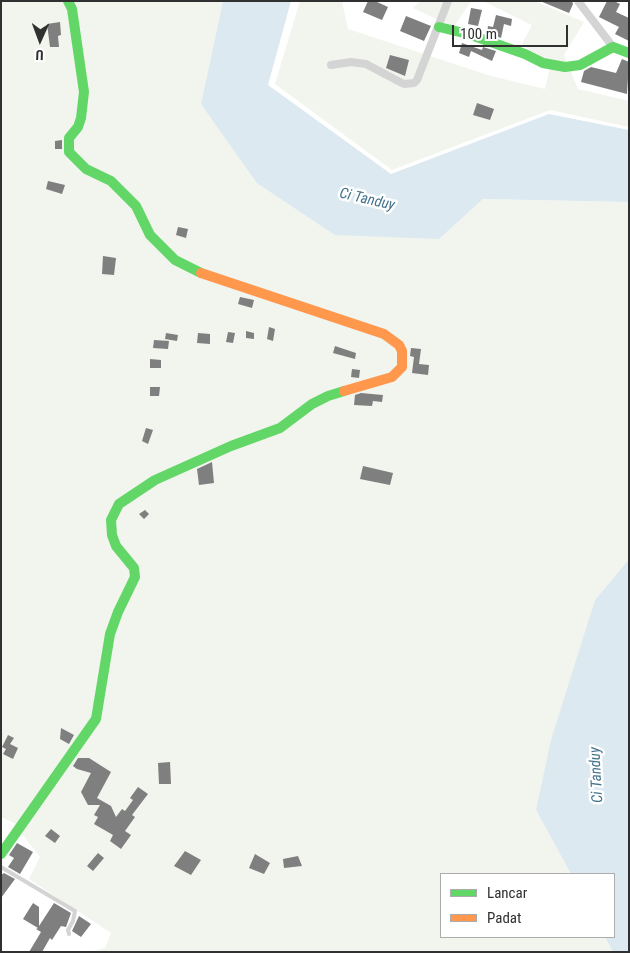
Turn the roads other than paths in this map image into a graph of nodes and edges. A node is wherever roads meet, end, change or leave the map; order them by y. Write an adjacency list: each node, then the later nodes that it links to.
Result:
1 (68, 1): 8 (street)
2 (448, 1): 4 (street)
3 (578, 1): 5 (street)
4 (439, 27): 5 (street); 7 (street)
5 (613, 47): 6 (street)
6 (629, 53)
7 (332, 65)
8 (1, 854)
9 (1, 866): 10 (lane)
10 (69, 934)

